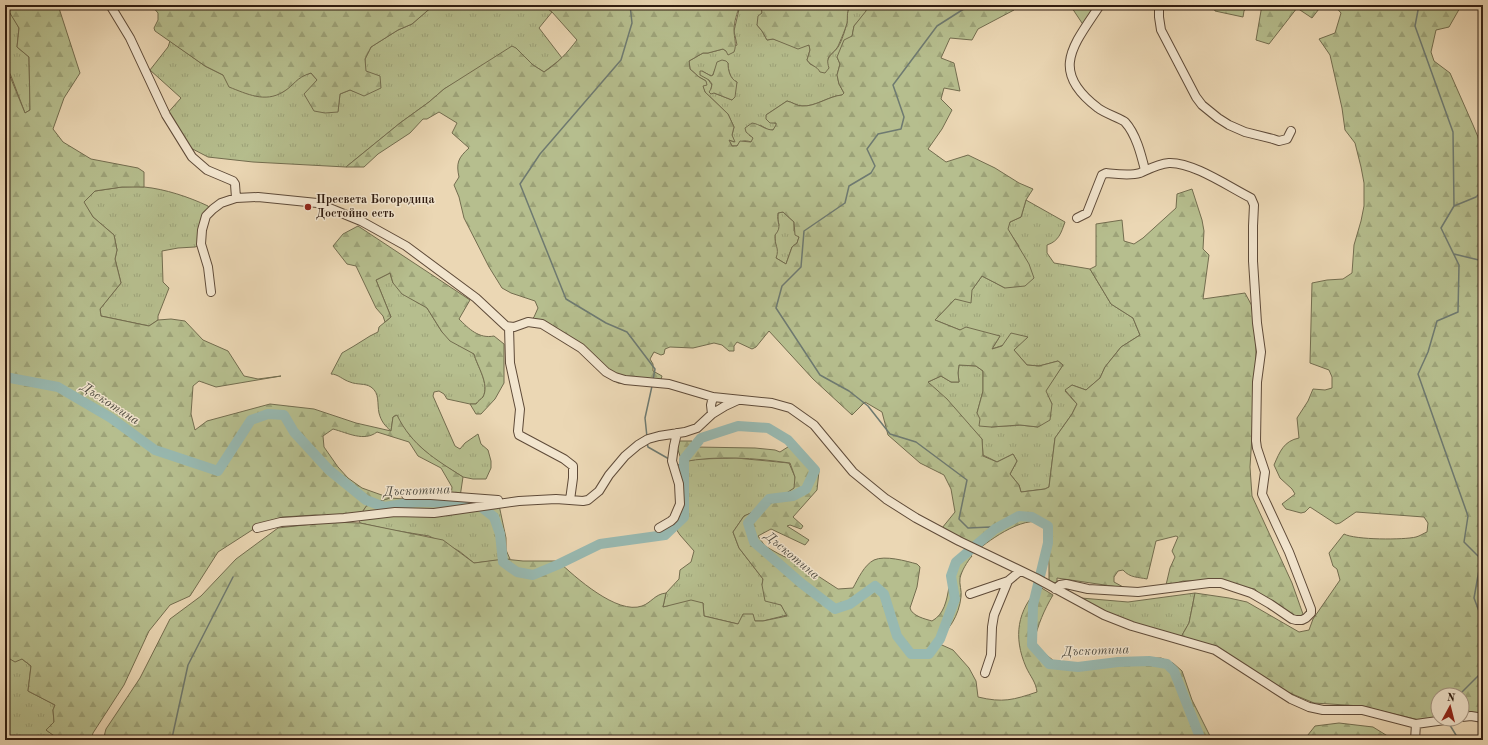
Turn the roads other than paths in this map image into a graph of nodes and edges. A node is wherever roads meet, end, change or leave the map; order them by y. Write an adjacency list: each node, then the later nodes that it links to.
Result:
1 (110, 5): 6 (street)
2 (1100, 5): 5 (street)
3 (1159, 5): 4 (street)
4 (1291, 131)
5 (1145, 170): 7 (street); 21 (street)
6 (236, 198): 8 (street); 9 (street)
7 (1077, 218)
8 (211, 292)
9 (509, 327): 10 (street); 15 (street)
10 (713, 397): 11 (street); 12 (street)
11 (739, 400): 12 (street); 19 (street)
12 (712, 414): 13 (street)
13 (677, 433): 15 (street); 18 (street)
14 (406, 495): 16 (street)
15 (570, 500): 16 (street)
16 (519, 501): 17 (street)
17 (257, 528)
18 (659, 528)
19 (1020, 571): 20 (street); 21 (street)
20 (1008, 581): 22 (street); 23 (street)
21 (1052, 587): 27 (street)
22 (970, 594)
23 (985, 673)
24 (1470, 716): 25 (street)
25 (1483, 718)
26 (1430, 722): 27 (street)
27 (1416, 724): 28 (street)
28 (1414, 740)

